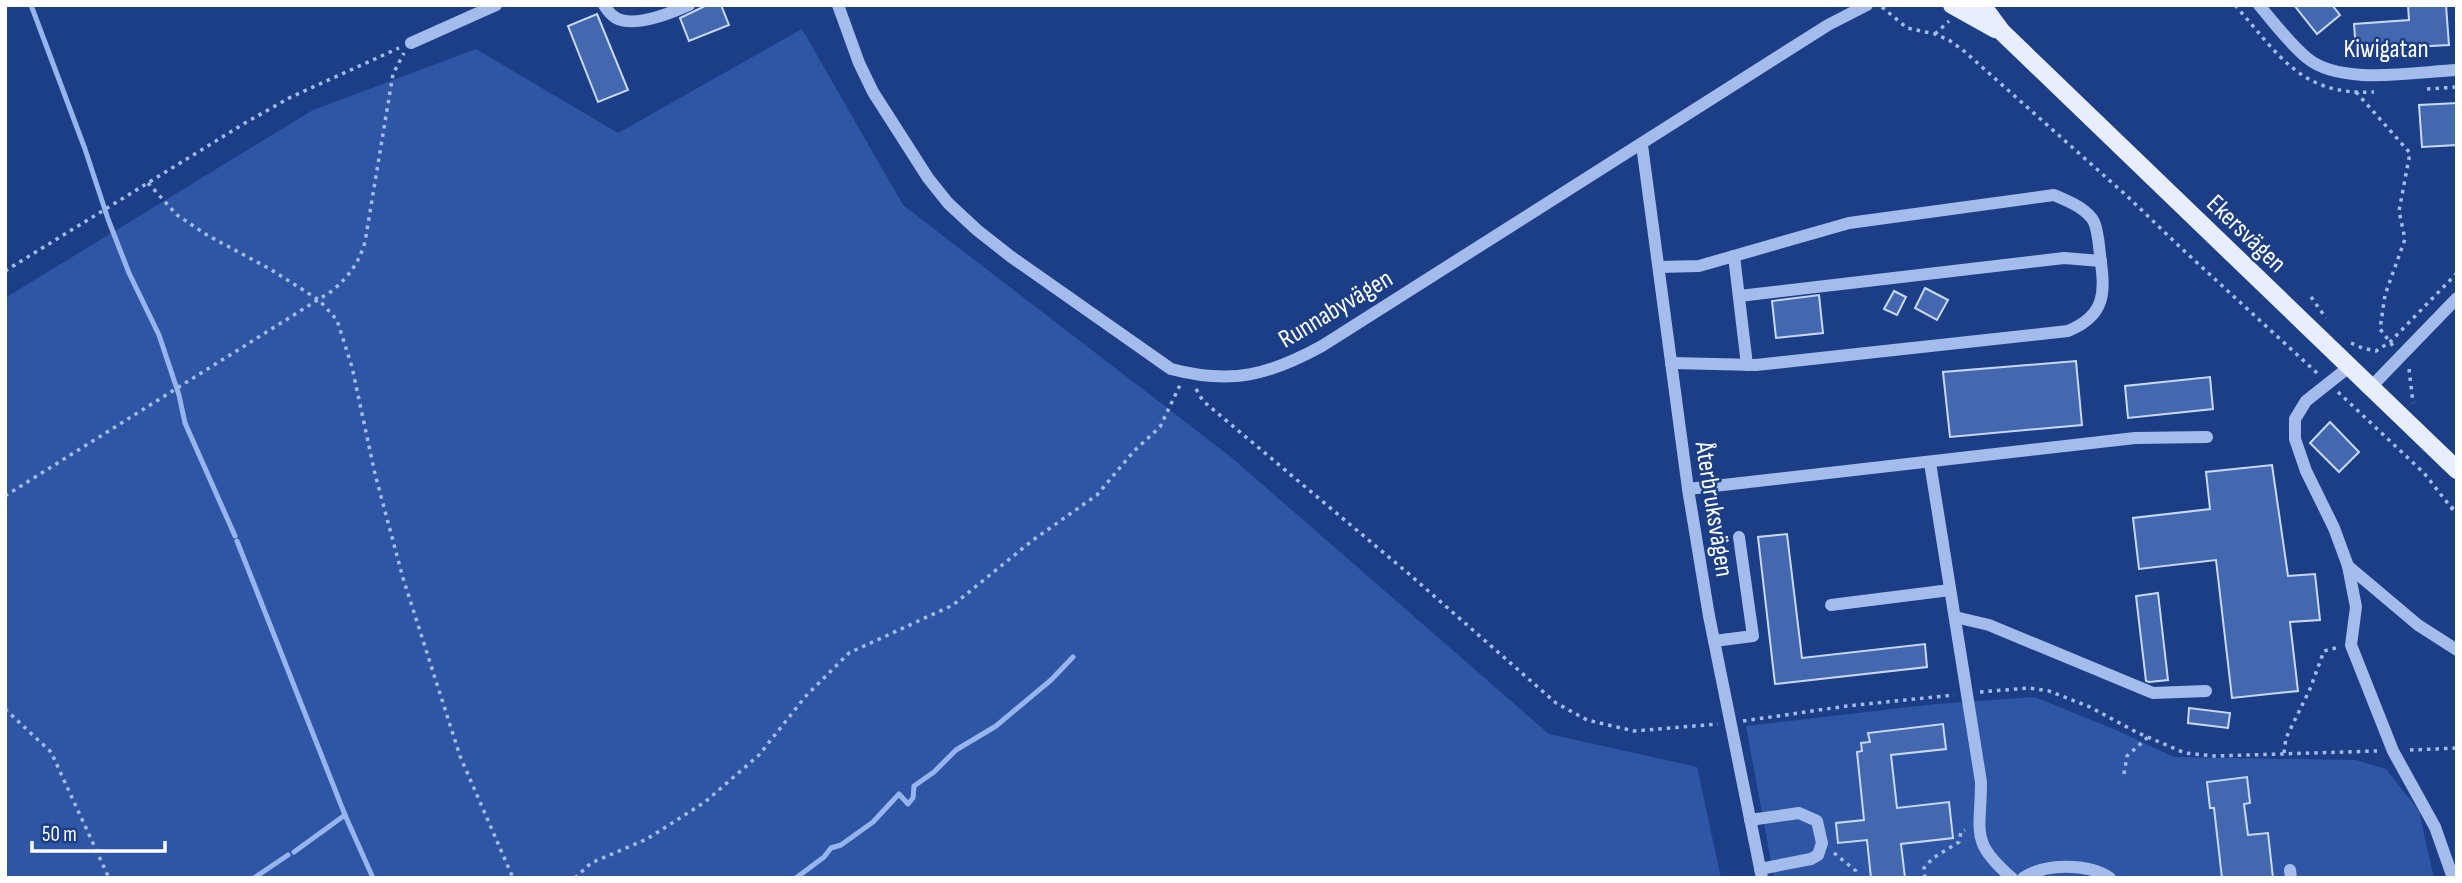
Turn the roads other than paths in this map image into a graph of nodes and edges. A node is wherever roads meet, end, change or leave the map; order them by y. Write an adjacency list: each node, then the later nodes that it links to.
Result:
1 (496, 5): 12 (street)
2 (604, 5): 3 (street)
3 (689, 5)
4 (838, 5): 14 (street, Runnabyvägen)
5 (1847, 5): 10 (street, Runnabyvägen)
6 (1867, 5): 10 (street, Runnabyvägen)
7 (1952, 5): 11 (main road, Ekersvägen)
8 (1982, 5): 11 (main road, Ekersvägen)
9 (2259, 5): 13 (street, Kiwigatan)
10 (1828, 25): 14 (street, Runnabyvägen)
11 (2002, 32): 22 (main road, Ekersvägen)
12 (411, 43)
13 (2457, 70)
14 (1642, 145): 17 (street, Återbruksvägen)
15 (1734, 256): 16 (street); 17 (street); 18 (street)
16 (2101, 261): 18 (street); 21 (street)
17 (1658, 267): 20 (street, Återbruksvägen)
18 (1739, 296): 21 (street)
19 (2457, 298): 23 (street)
20 (1671, 363): 21 (street); 27 (street, Återbruksvägen)
21 (1747, 365)
22 (2349, 367): 23 (main road, Ekersvägen); 29 (street)
23 (2370, 388): 26 (main road, Ekersvägen)
24 (2207, 437): 25 (street)
25 (1930, 463): 27 (street); 30 (street)
26 (2457, 470)
27 (1688, 489): 33 (street, Återbruksvägen)
28 (1739, 537): 33 (street)
29 (2348, 565): 34 (street); 37 (street)
30 (1950, 590): 31 (street); 32 (street)
31 (1831, 605)
32 (1955, 617): 35 (street); 39 (street)
33 (1714, 641): 36 (street, Återbruksvägen)
34 (2457, 650)
35 (2206, 691)
36 (1750, 820): 38 (street, Återbruksvägen); 38 (street)
37 (2454, 872)
38 (1761, 873)
39 (2012, 878)
40 (2023, 878): 41 (street)
41 (2110, 878)

